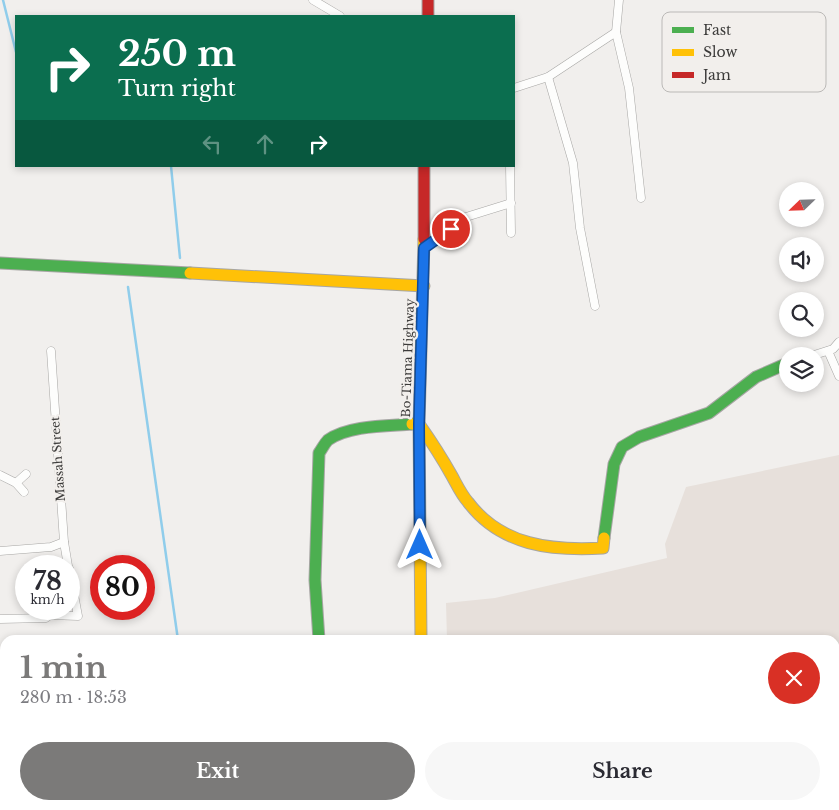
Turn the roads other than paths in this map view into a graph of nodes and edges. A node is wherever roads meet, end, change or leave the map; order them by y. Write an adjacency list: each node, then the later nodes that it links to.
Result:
1 (313, 0): 4 (street)
2 (428, 0): 5 (main road)
3 (618, 0): 6 (street)
4 (338, 15)
5 (428, 15)
6 (616, 32): 7 (street); 11 (street)
7 (548, 77): 8 (street); 17 (street)
8 (515, 88)
9 (510, 167): 12 (street)
10 (427, 168): 14 (main road, Bo-Tiama Highway)
11 (641, 198)
12 (511, 203): 13 (street); 14 (street)
13 (511, 232)
14 (424, 248): 16 (main road, Bo-Tiama Highway)
15 (0, 263): 16 (main road)
16 (424, 286): 24 (main road, Bo-Tiama Highway)
17 (595, 306)
18 (839, 342): 20 (street)
19 (51, 351): 29 (street, Massah Street)
20 (828, 351): 21 (street); 23 (street)
21 (824, 352)
22 (779, 367): 24 (main road)
23 (839, 376)
24 (419, 424): 34 (main road); 35 (main road, Bo-Tiama Highway)
25 (26, 474): 27 (street)
26 (0, 476): 27 (street)
27 (16, 483): 28 (street)
28 (24, 492)
29 (64, 542): 30 (street); 31 (street, Massah Street)
30 (0, 551)
31 (67, 555)
32 (0, 619): 33 (street, Massah Street)
33 (15, 619)
34 (318, 635)
35 (421, 635)

